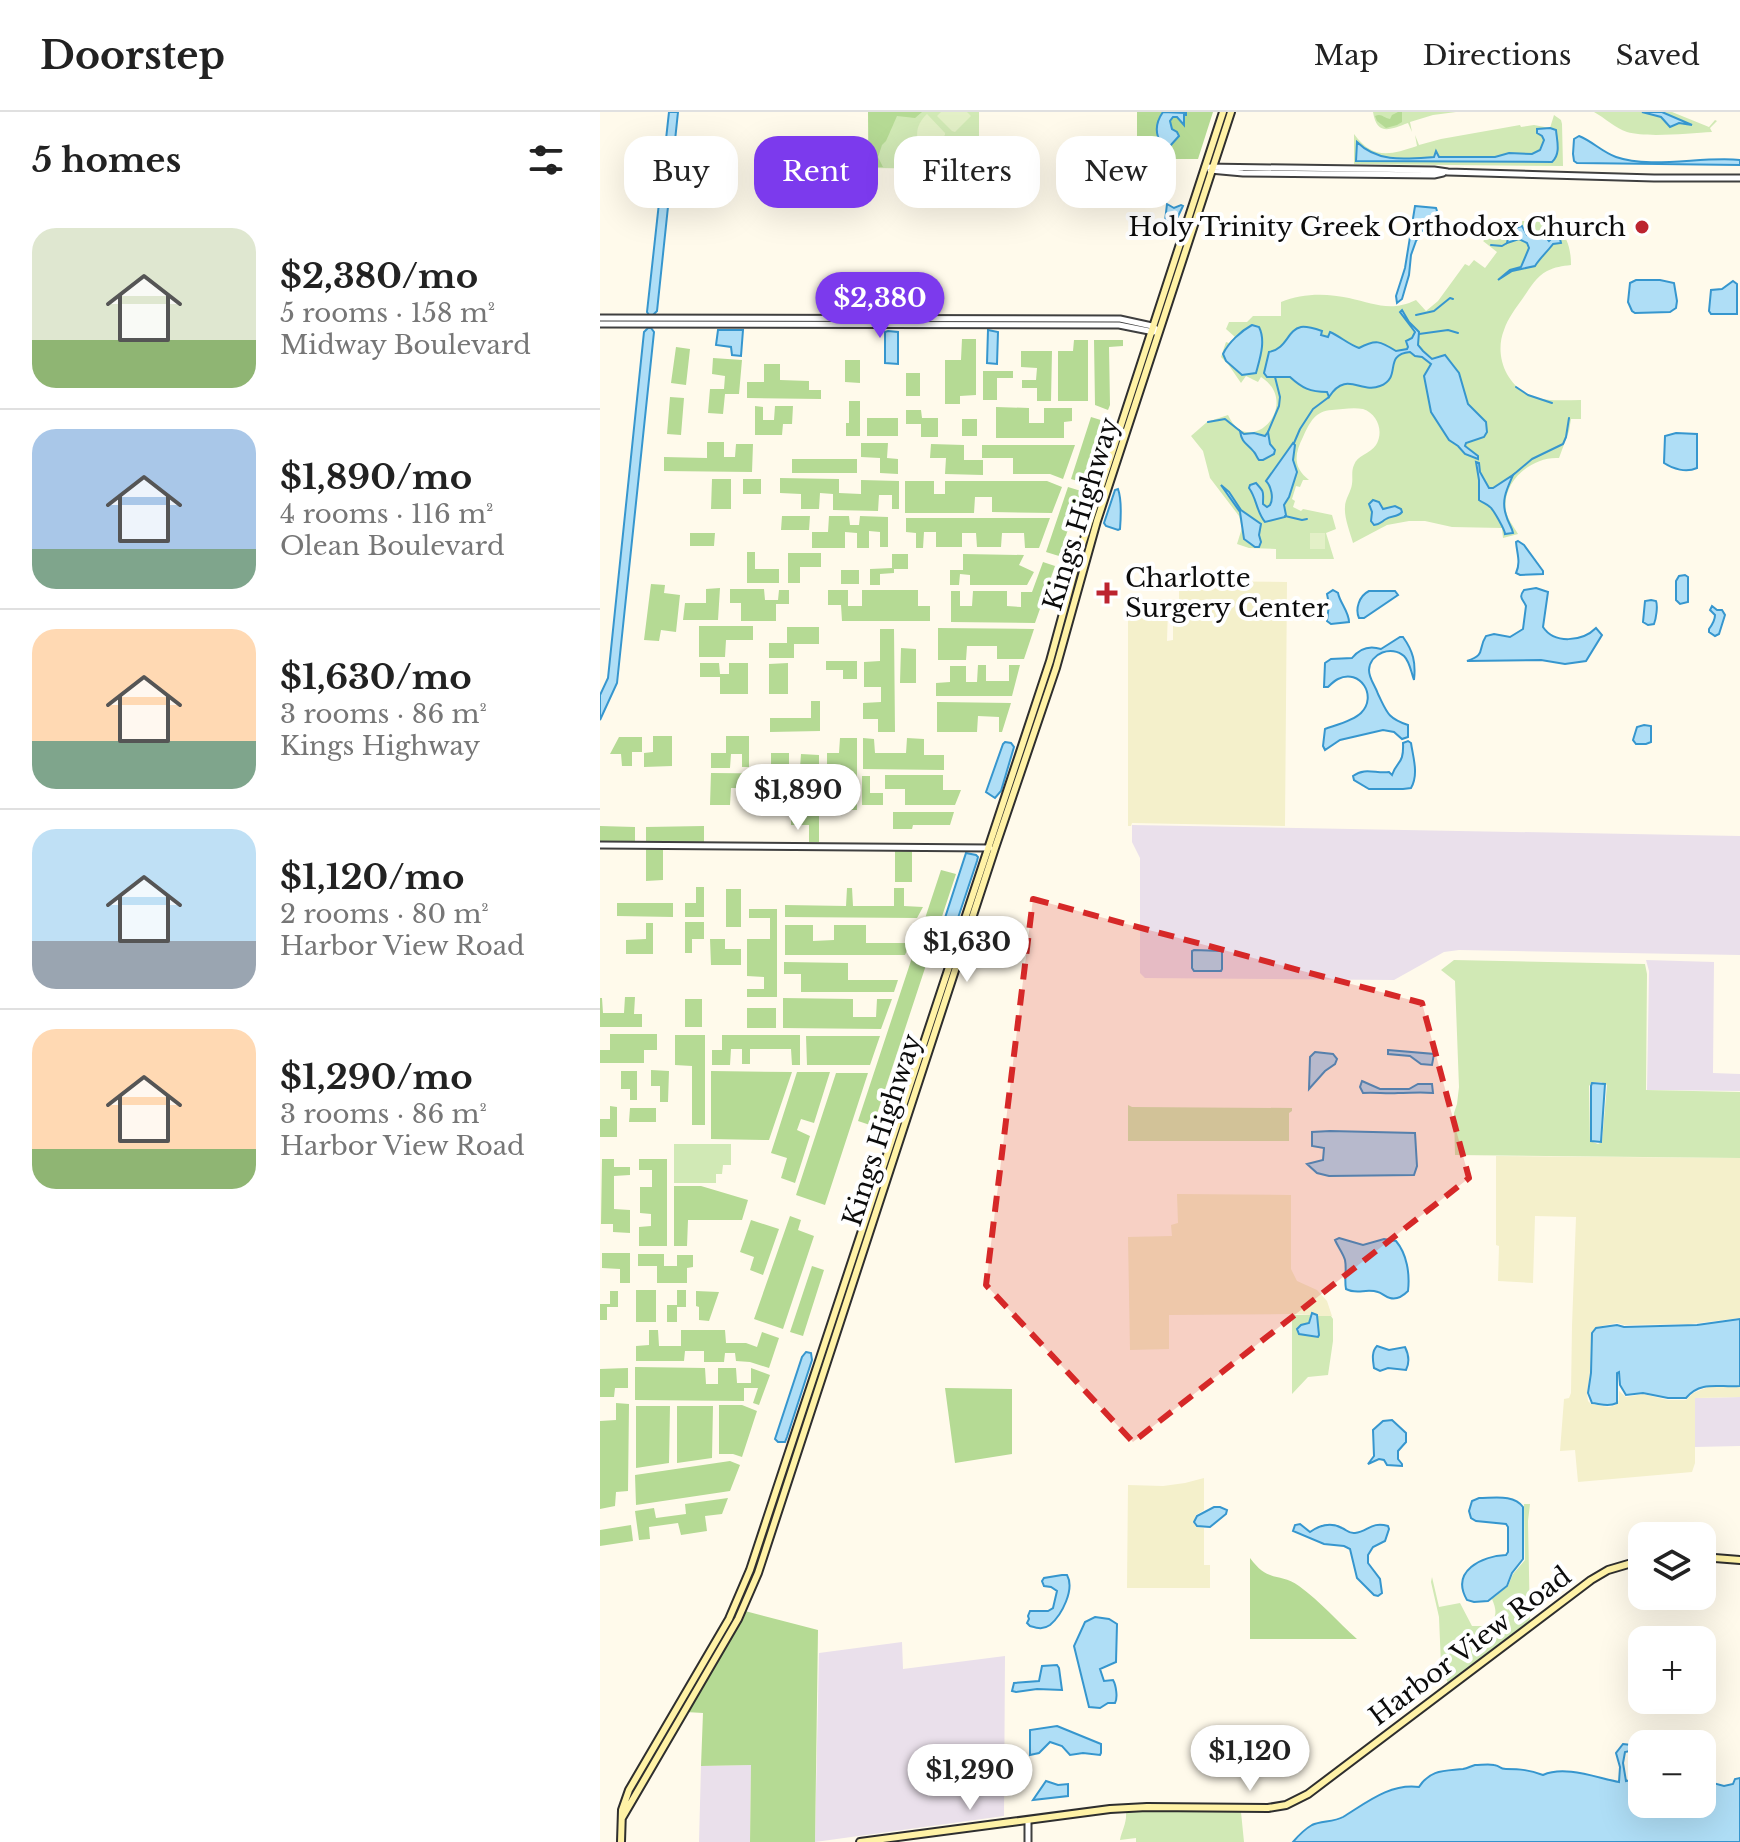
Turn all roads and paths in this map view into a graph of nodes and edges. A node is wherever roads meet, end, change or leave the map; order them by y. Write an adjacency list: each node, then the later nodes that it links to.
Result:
1 (1223, 112): 3 (main road, Kings Highway)
2 (1231, 112): 3 (main road, Kings Highway)
3 (1210, 168): 4 (street); 5 (main road, Kings Highway); 6 (main road, Kings Highway)
4 (1740, 178)
5 (1174, 261): 6 (main road); 8 (main road, Kings Highway)
6 (1179, 272): 9 (main road, Kings Highway)
7 (600, 321): 8 (street)
8 (1151, 329): 9 (street); 11 (main road, Kings Highway)
9 (1159, 331): 11 (main road, Kings Highway)
10 (600, 845): 11 (street)
11 (991, 848): 15 (main road, Kings Highway)
12 (1716, 1558): 13 (main road)
13 (1740, 1560)
14 (1628, 1564): 18 (main road, Harbor View Road)
15 (667, 1731): 16 (main road, Kings Highway); 16 (main road, Kings Highway)
16 (637, 1783): 17 (main road, Kings Highway); 17 (main road, Kings Highway)
17 (622, 1818): 19 (main road, Kings Highway)
18 (1028, 1820): 20 (main road, Harbor View Road); 21 (street)
19 (621, 1842)
20 (860, 1842)
21 (1028, 1842)

